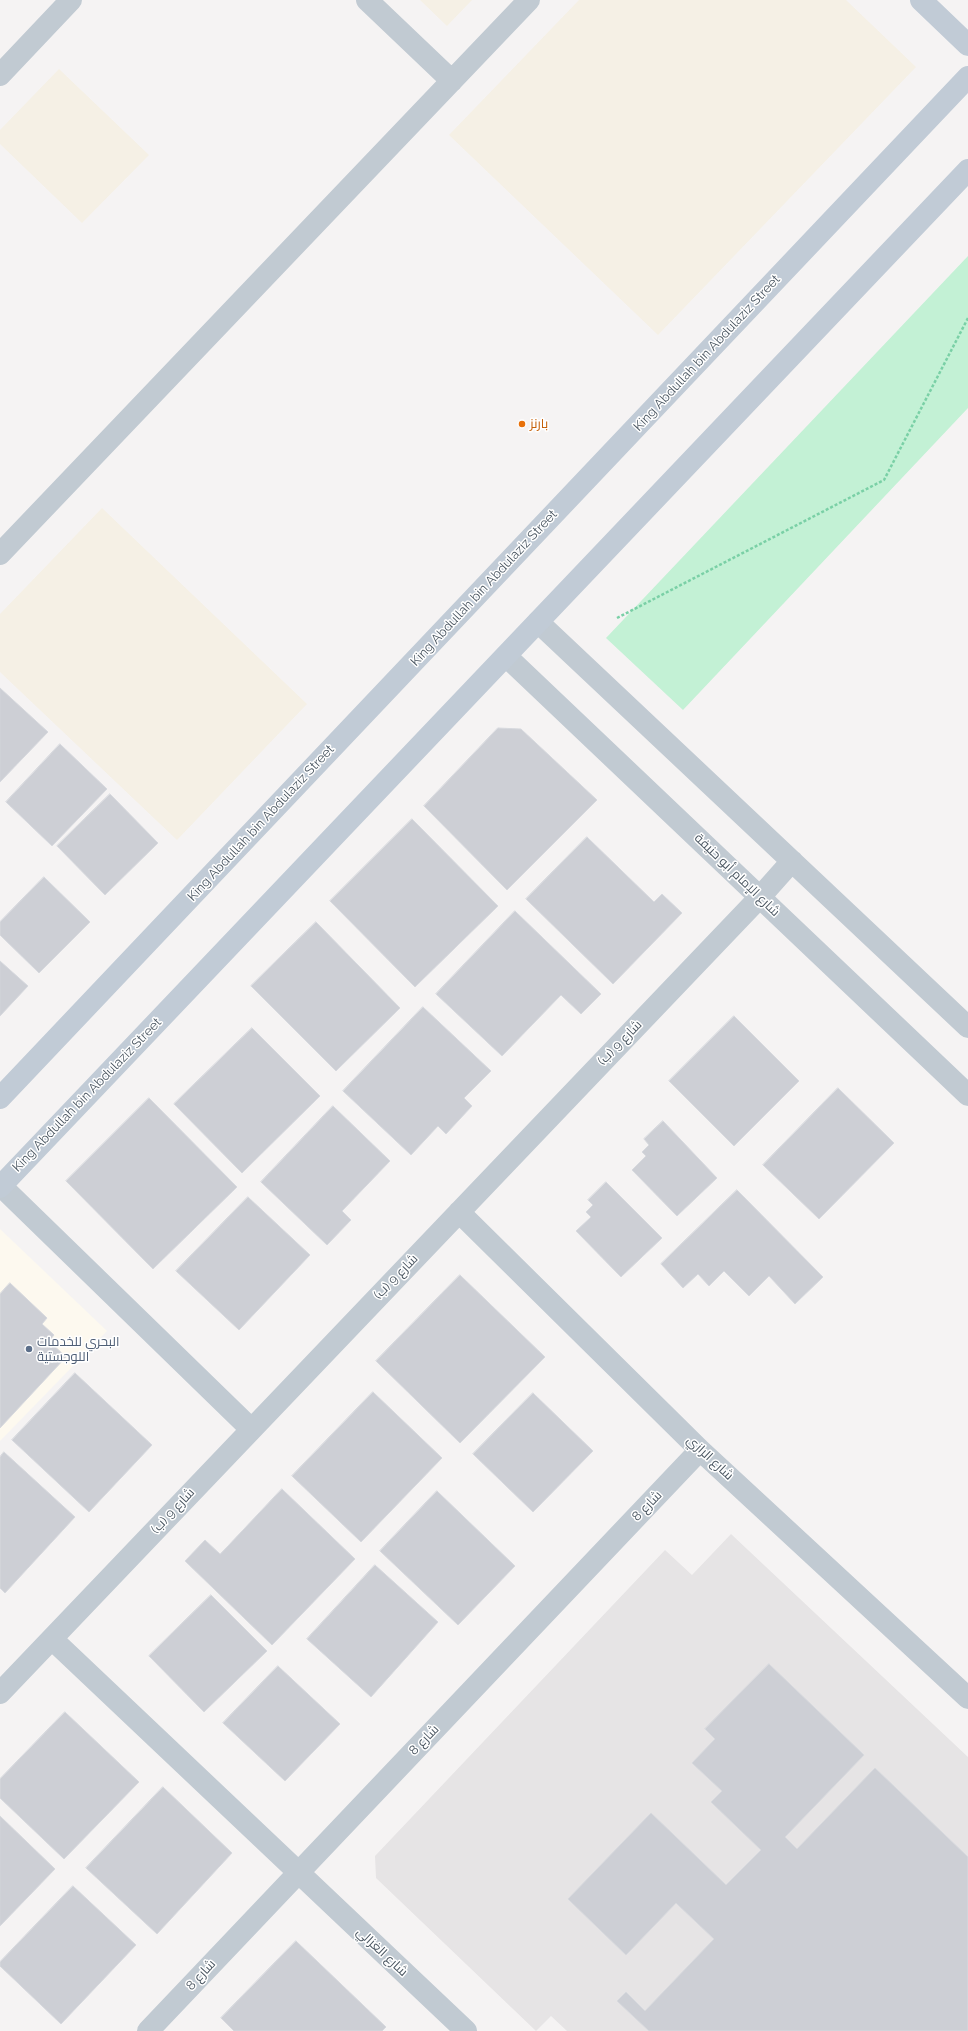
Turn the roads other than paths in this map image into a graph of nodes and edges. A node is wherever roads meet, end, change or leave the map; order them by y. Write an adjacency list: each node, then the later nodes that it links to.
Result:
1 (71, 0): 6 (street)
2 (367, 0): 8 (street)
3 (528, 0): 8 (street)
4 (921, 0): 5 (main road)
5 (968, 45)
6 (0, 75)
7 (968, 77): 17 (main road, King Abdullah bin Abdulaziz Street)
8 (452, 81): 10 (street)
9 (968, 170): 11 (main road, King Abdullah bin Abdulaziz Street)
10 (0, 554)
11 (538, 622): 12 (main road, King Abdullah bin Abdulaziz Street); 13 (street)
12 (506, 656): 14 (street, شارع الإمام أبو حنيفة); 18 (main road, King Abdullah bin Abdulaziz Street)
13 (792, 861): 14 (street, شارع 9 (ب)); 15 (street)
14 (760, 897): 16 (street, شارع الإمام أبو حنيفة); 19 (street, شارع 9 (ب))
15 (968, 1027)
16 (968, 1095)
17 (0, 1098)
18 (0, 1186): 20 (street)
19 (459, 1212): 20 (street, شارع 9 (ب)); 21 (street, شارع الرازي)
20 (250, 1429): 22 (street, شارع 9 (ب))
21 (700, 1450): 24 (street, شارع الرازي); 25 (street, شارع 8)
22 (52, 1639): 23 (street, شارع 9 (ب)); 25 (street, شارع الغزالي)
23 (0, 1692)
24 (968, 1698)
25 (298, 1872): 26 (street, شارع 8); 27 (street, شارع الغزالي)
26 (148, 2031)
27 (466, 2031)

